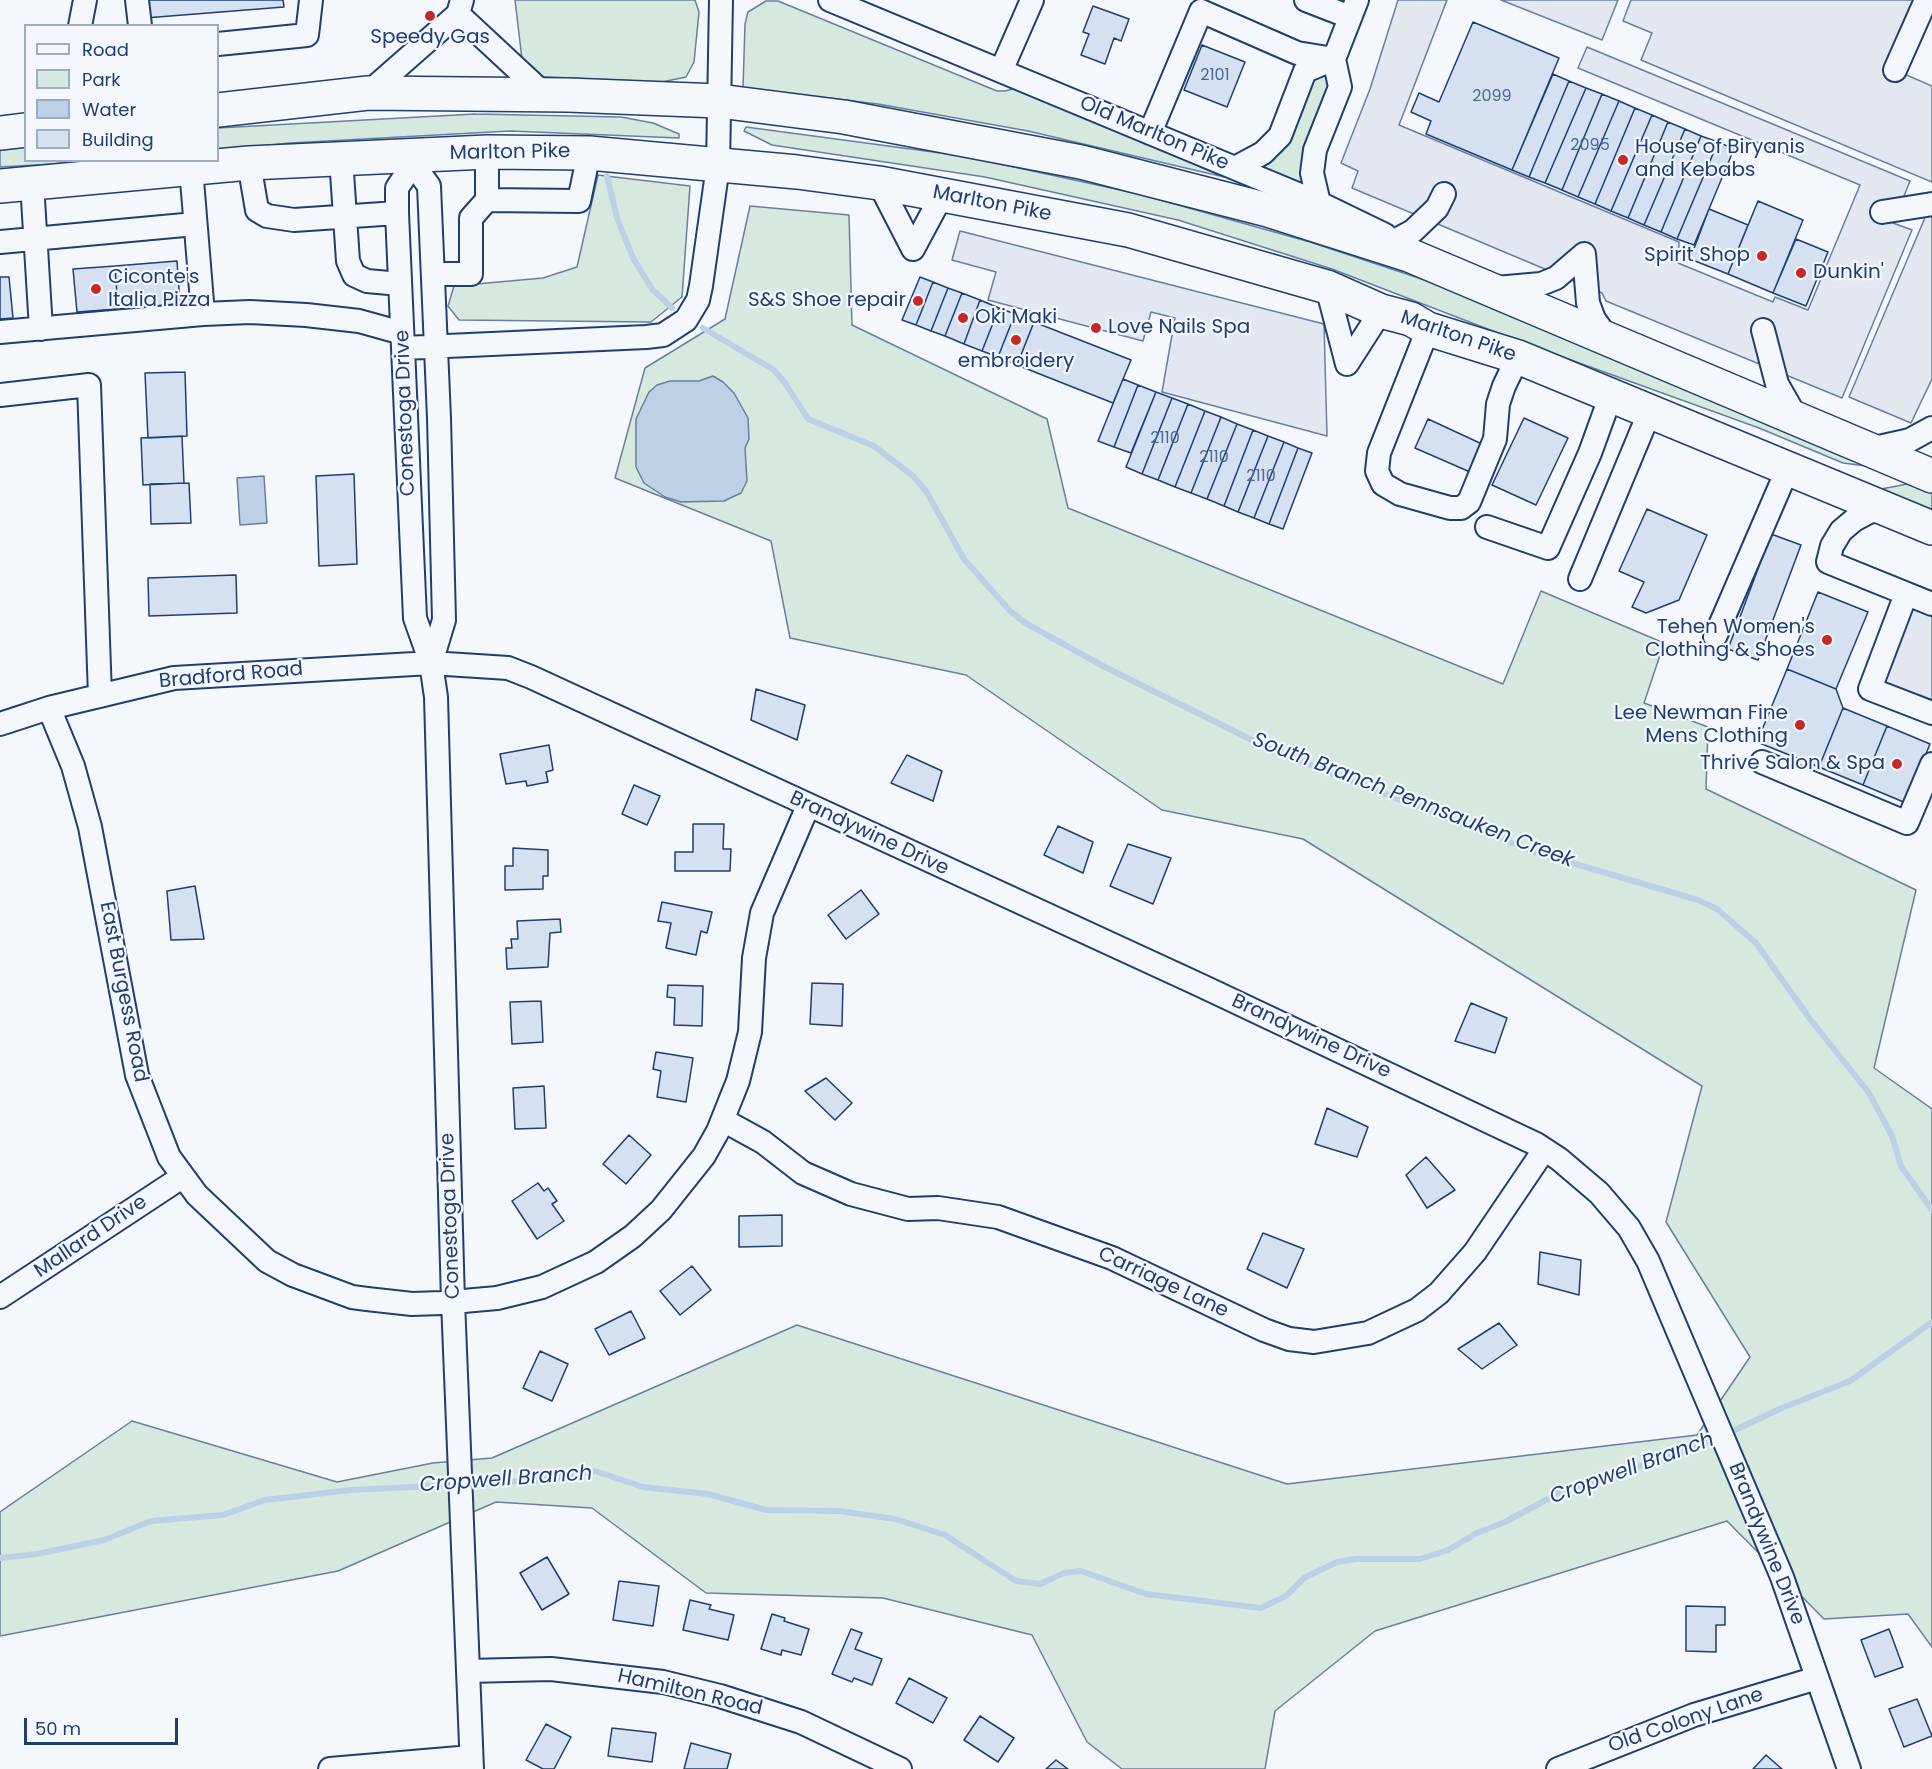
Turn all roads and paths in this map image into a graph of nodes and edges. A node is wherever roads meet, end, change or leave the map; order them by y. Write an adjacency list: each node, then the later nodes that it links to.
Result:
1 (85, 0): 12 (street)
2 (137, 0): 13 (street)
3 (311, 0): 14 (street)
4 (721, 0): 20 (street)
5 (830, 0): 17 (street, Old Marlton Pike)
6 (1032, 0): 17 (street)
7 (1306, 0): 11 (street)
8 (1926, 0): 16 (street)
9 (1205, 6): 15 (street); 22 (street)
10 (460, 7): 18 (street); 19 (street)
11 (1354, 9): 15 (street)
12 (80, 24)
13 (140, 24)
14 (219, 44)
15 (1334, 59): 30 (street); 36 (street)
16 (1895, 70)
17 (1001, 71): 22 (street, Old Marlton Pike)
18 (368, 93): 19 (highway); 21 (highway)
19 (544, 94): 20 (highway)
20 (719, 101): 28 (street); 43 (highway)
21 (219, 110)
22 (1150, 133): 30 (street, Old Marlton Pike)
23 (487, 152): 24 (highway, Marlton Pike); 26 (highway, Marlton Pike); 35 (street)
24 (589, 153): 28 (highway, Marlton Pike); 35 (street)
25 (340, 158): 26 (highway, Marlton Pike); 27 (highway, Marlton Pike); 40 (street)
26 (413, 160): 39 (street, Conestoga Drive); 45 (street, Conestoga Drive)
27 (249, 164): 29 (highway, Marlton Pike); 40 (street)
28 (718, 166): 31 (highway, Marlton Pike); 57 (street)
29 (191, 168): 32 (highway, Marlton Pike); 41 (street)
30 (1235, 168): 36 (street, Old Marlton Pike)
31 (879, 183): 34 (highway, Marlton Pike); 34 (street)
32 (16, 184): 42 (street)
33 (1444, 194): 43 (street)
34 (942, 195): 48 (highway, Marlton Pike)
35 (487, 200): 45 (street)
36 (1319, 203): 43 (street, Old Marlton Pike)
37 (1932, 204): 38 (street)
38 (1882, 212)
39 (397, 213): 40 (street); 46 (street, Conestoga Drive)
40 (345, 217): 46 (street)
41 (195, 224): 42 (street); 50 (street)
42 (35, 239): 44 (street); 51 (street)
43 (1383, 241): 47 (highway)
44 (0, 242)
45 (433, 274): 57 (street, Conestoga Drive)
46 (400, 284): 55 (street, Conestoga Drive)
47 (1480, 284): 56 (highway); 56 (street)
48 (1327, 287): 49 (highway, Marlton Pike); 49 (street)
49 (1381, 311): 52 (highway, Marlton Pike)
50 (203, 314): 51 (street); 55 (street)
51 (41, 329): 54 (street)
52 (1428, 329): 58 (highway, Marlton Pike); 58 (street)
53 (1763, 330): 62 (street)
54 (0, 333)
55 (403, 340): 57 (street); 74 (street, Conestoga Drive)
56 (1609, 340): 62 (highway)
57 (436, 348): 74 (street, Conestoga Drive)
58 (1518, 357): 60 (highway, Marlton Pike)
59 (0, 394): 75 (street)
60 (1611, 395): 61 (highway, Marlton Pike); 68 (street)
61 (1650, 411): 66 (highway, Marlton Pike); 70 (street)
62 (1797, 419): 64 (highway)
63 (1932, 428): 64 (street)
64 (1870, 449): 65 (highway)
65 (1929, 470): 66 (highway)
66 (1799, 473): 67 (highway, Marlton Pike); 73 (street)
67 (1886, 508): 69 (highway, Marlton Pike); 71 (street)
68 (1487, 527)
69 (1932, 528)
70 (1580, 579)
71 (1906, 594): 72 (street); 77 (street)
72 (1932, 604)
73 (1715, 637)
74 (431, 663): 75 (street, Bradford Road); 81 (street, Brandywine Drive); 86 (street, Conestoga Drive)
75 (100, 696): 76 (street, Bradford Road)
76 (50, 708): 78 (street, Bradford Road); 84 (street, East Burgess Road)
77 (1932, 713)
78 (0, 724)
79 (1761, 762): 80 (street)
80 (1932, 764)
81 (808, 806): 82 (street, East Burgess Road); 83 (street, Brandywine Drive)
82 (723, 1120): 83 (street, Carriage Lane); 86 (street, East Burgess Road)
83 (1544, 1150): 88 (street, Brandywine Drive)
84 (182, 1177): 85 (street, Mallard Drive); 86 (street, East Burgess Road)
85 (0, 1297)
86 (453, 1301): 87 (street, Conestoga Drive)
87 (468, 1671): 89 (street, Conestoga Drive); 91 (street, Hamilton Road)
88 (1817, 1678): 92 (street, Old Colony Lane); 93 (street, Brandywine Drive)
89 (472, 1763): 90 (street)
90 (330, 1769)
91 (900, 1769)
92 (1558, 1769)
93 (1849, 1769)

